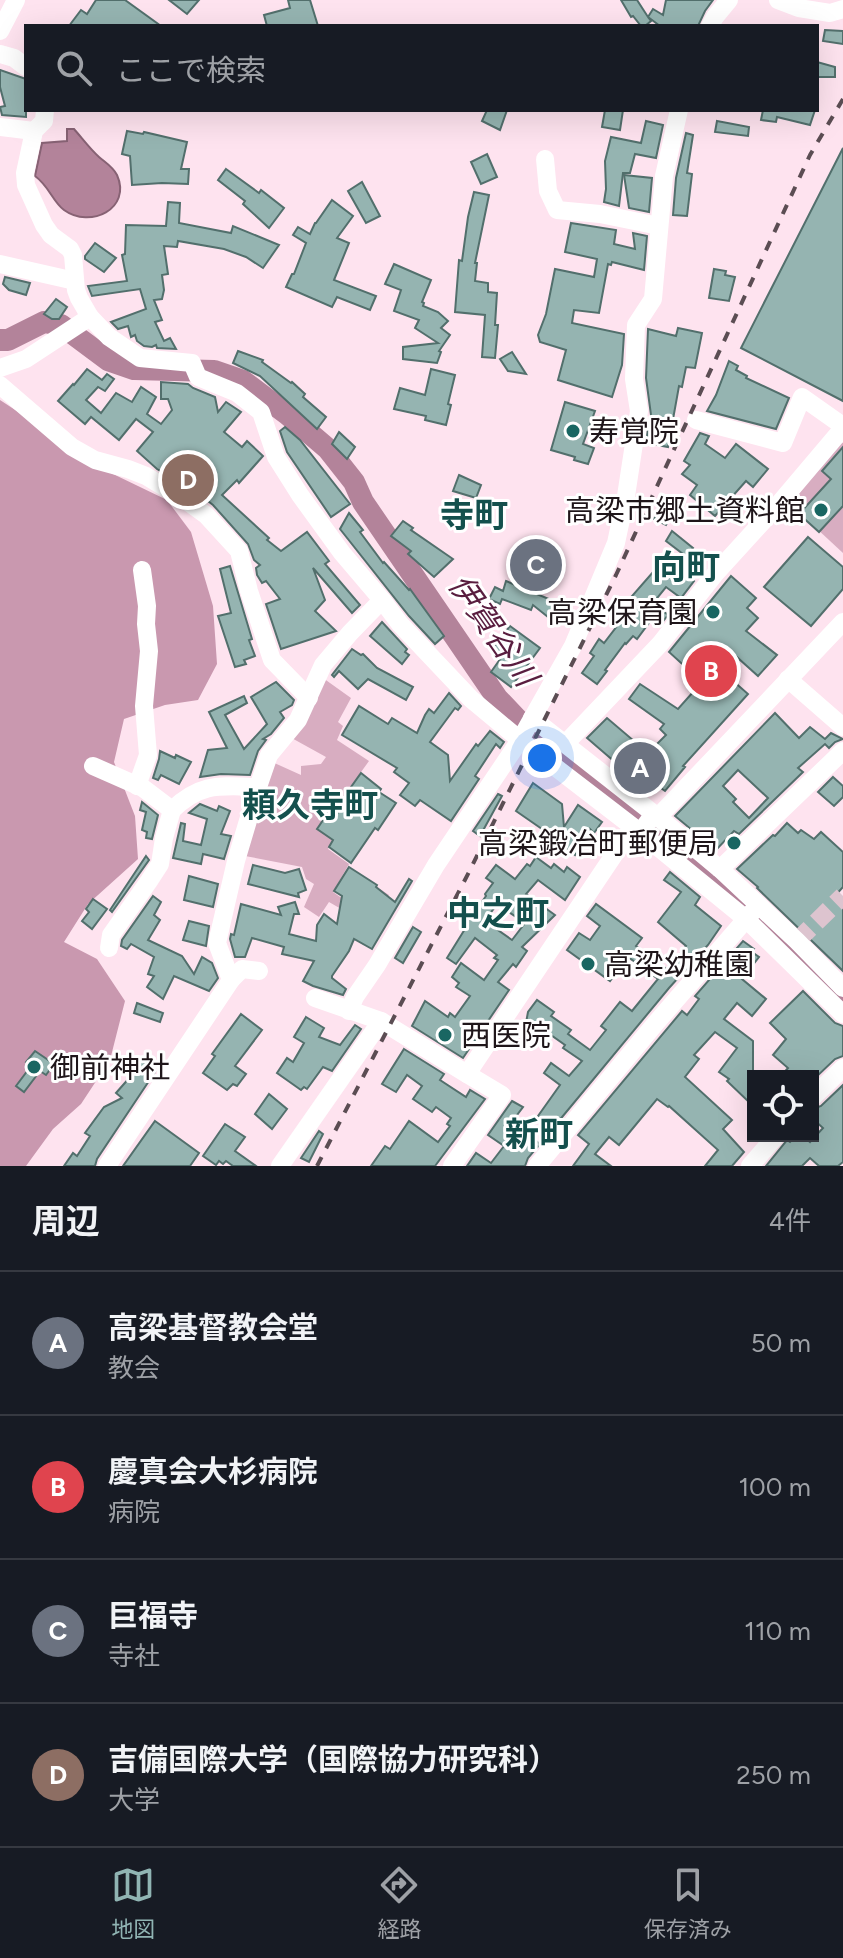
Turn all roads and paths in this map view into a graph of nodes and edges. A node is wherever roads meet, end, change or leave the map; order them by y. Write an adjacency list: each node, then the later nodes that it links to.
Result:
1 (16, 0): 6 (street)
2 (729, 0): 5 (street)
3 (778, 0): 4 (street)
4 (843, 9)
5 (711, 24)
6 (0, 31)
7 (0, 54): 8 (street)
8 (24, 66)
9 (45, 112): 12 (street)
10 (679, 112): 14 (street)
11 (0, 127): 12 (street)
12 (34, 131): 16 (street)
13 (545, 159): 14 (street)
14 (659, 226): 27 (street)
15 (0, 264): 16 (street)
16 (75, 281): 17 (street)
17 (87, 319): 18 (street); 23 (street)
18 (0, 368)
19 (0, 385): 26 (street)
20 (696, 420): 21 (street)
21 (843, 427): 30 (street)
22 (142, 570): 33 (street)
23 (382, 600): 26 (street); 29 (street)
24 (843, 622): 25 (street)
25 (788, 679): 28 (street); 36 (street)
26 (309, 698): 34 (street)
27 (532, 719): 29 (street); 30 (street)
28 (843, 727)
29 (520, 740): 36 (street); 45 (street)
30 (566, 743): 36 (street)
31 (843, 751): 37 (street)
32 (93, 766): 33 (street)
33 (137, 786): 35 (street)
34 (258, 787): 35 (street); 41 (street)
35 (172, 810): 39 (street)
36 (647, 824): 37 (street); 38 (street); 49 (street)
37 (720, 869): 38 (street)
38 (752, 912): 42 (street); 55 (street)
39 (109, 948)
40 (259, 971): 41 (street)
41 (231, 980): 52 (street)
42 (821, 980): 43 (street); 46 (street)
43 (843, 988)
44 (315, 998): 45 (street)
45 (349, 1011): 47 (street)
46 (843, 1014)
47 (381, 1021): 49 (street); 53 (street)
48 (843, 1068): 50 (street)
49 (467, 1074): 54 (street)
50 (819, 1091)
51 (771, 1142): 56 (street)
52 (107, 1166)
53 (280, 1166)
54 (452, 1166)
55 (537, 1166)
56 (750, 1166)

